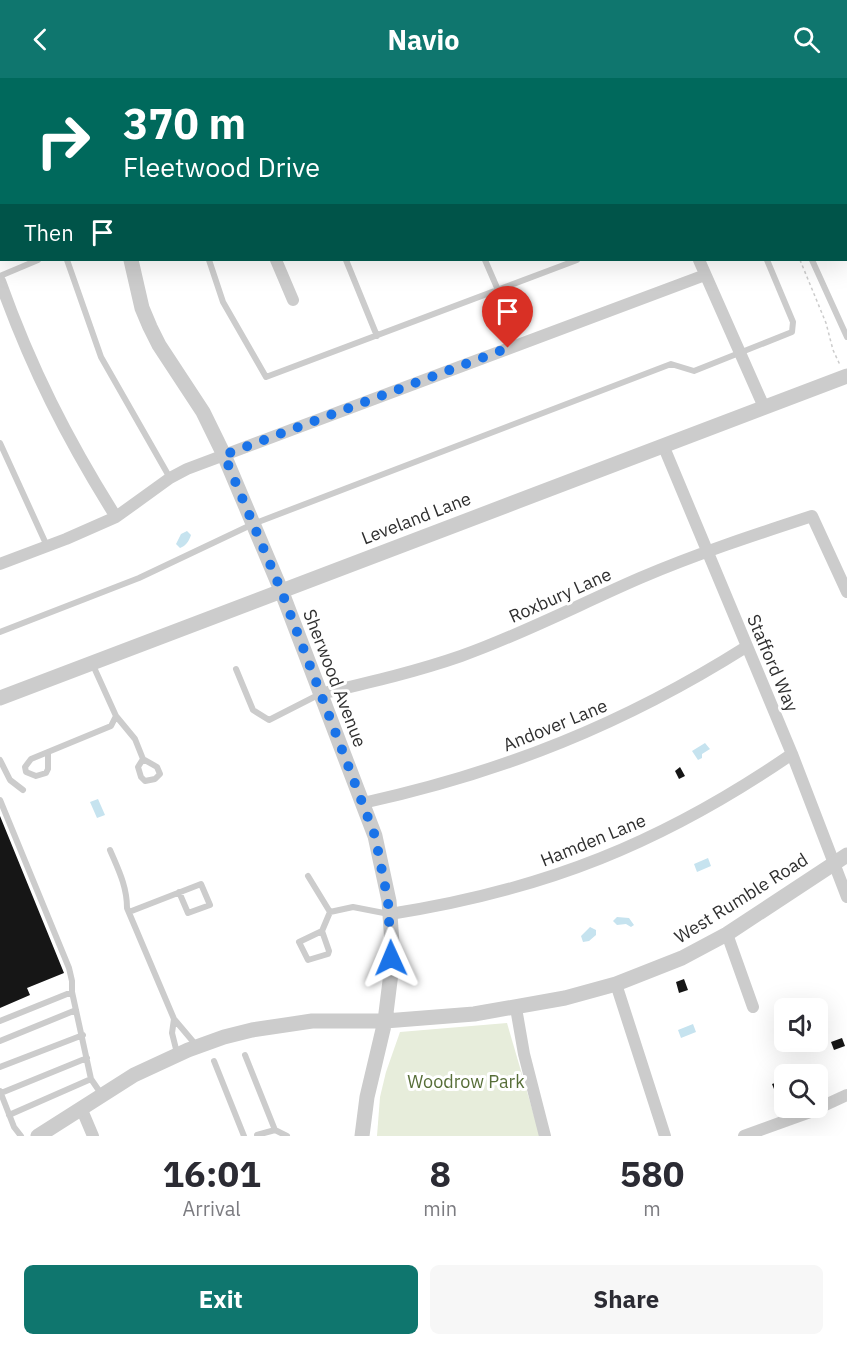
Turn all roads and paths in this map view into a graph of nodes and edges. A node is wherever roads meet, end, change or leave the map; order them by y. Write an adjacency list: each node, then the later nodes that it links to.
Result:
1 (36, 261): 14 (lane)
2 (67, 261): 26 (lane)
3 (130, 261): 25 (street, Sherwood Avenue)
4 (209, 261): 18 (lane)
5 (276, 261): 17 (street)
6 (346, 261): 18 (lane)
7 (485, 261): 16 (lane)
8 (574, 261): 16 (lane)
9 (699, 261): 13 (street)
10 (767, 261): 20 (lane)
11 (800, 261): 21 (path)
12 (812, 261): 19 (lane)
13 (705, 275): 20 (street); 25 (street)
14 (0, 276)
15 (0, 281): 27 (street)
16 (498, 290): 18 (lane)
17 (293, 300)
18 (377, 336)
19 (847, 337)
20 (742, 352): 22 (street); 28 (lane)
21 (844, 371): 22 (street, Leveland Lane)
22 (764, 407): 24 (street, Leveland Lane)
23 (0, 443): 29 (lane)
24 (663, 445): 30 (street, Stafford Way); 32 (street, Leveland Lane)
25 (224, 455): 26 (street); 28 (street, Sherwood Avenue)
26 (170, 478): 27 (street)
27 (116, 517): 29 (street)
28 (253, 524): 32 (street, Sherwood Avenue); 34 (lane)
29 (47, 546): 31 (street)
30 (708, 551): 33 (street, Roxbury Lane); 35 (street, Stafford Way); 38 (street, Roxbury Lane)
31 (0, 564)
32 (281, 590): 36 (street, Leveland Lane); 38 (street, Sherwood Avenue)
33 (847, 592)
34 (0, 632)
35 (746, 647): 42 (street, Stafford Way); 47 (street, Andover Lane)
36 (92, 662): 39 (street, Leveland Lane); 40 (lane)
37 (236, 669): 38 (lane)
38 (320, 694): 47 (street, Sherwood Avenue)
39 (0, 698)
40 (116, 716): 41 (lane); 43 (lane)
41 (48, 752): 41 (lane)
42 (792, 754): 49 (street, Stafford Way); 55 (street, Hamden Lane)
43 (143, 759)
44 (0, 760): 45 (lane)
45 (23, 790)
46 (0, 800): 59 (lane)
47 (363, 803): 55 (street, Sherwood Avenue)
48 (110, 850): 53 (lane)
49 (841, 859): 52 (street, Stafford Way); 57 (street, West Rumble Road)
50 (308, 876): 54 (lane)
51 (179, 892): 51 (lane); 53 (lane)
52 (847, 897)
53 (129, 912): 63 (lane)
54 (330, 912): 55 (lane); 56 (lane)
55 (390, 914): 65 (street, Sherwood Avenue)
56 (322, 931): 56 (lane)
57 (727, 934): 58 (street, West Rumble Road); 60 (street)
58 (616, 984): 61 (street, West Rumble Road); 89 (street)
59 (72, 992): 62 (lane); 64 (lane)
60 (753, 1007)
61 (516, 1008): 65 (street, West Rumble Road); 88 (street)
62 (76, 1010): 66 (lane); 67 (lane)
63 (174, 1019): 68 (lane); 69 (lane)
64 (0, 1021)
65 (386, 1021): 68 (street, West Rumble Road); 87 (street, Sherwood Avenue)
66 (83, 1035): 71 (lane); 73 (lane)
67 (0, 1041)
68 (198, 1046): 69 (street, West Rumble Road)
69 (177, 1054): 76 (street, West Rumble Road)
70 (244, 1055): 80 (lane)
71 (87, 1058): 74 (lane); 75 (lane)
72 (214, 1061): 84 (lane)
73 (0, 1067)
74 (91, 1079): 76 (lane); 79 (lane)
75 (0, 1092): 79 (lane)
76 (103, 1095): 78 (street, West Rumble Road)
77 (847, 1095): 90 (street)
78 (82, 1110): 82 (street, West Rumble Road); 83 (street)
79 (9, 1115): 81 (lane)
80 (275, 1130): 85 (lane); 86 (lane)
81 (21, 1136)
82 (38, 1136)
83 (93, 1136)
84 (244, 1136)
85 (257, 1136)
86 (287, 1136)
87 (362, 1136)
88 (545, 1136)
89 (665, 1136)
90 (744, 1136)

